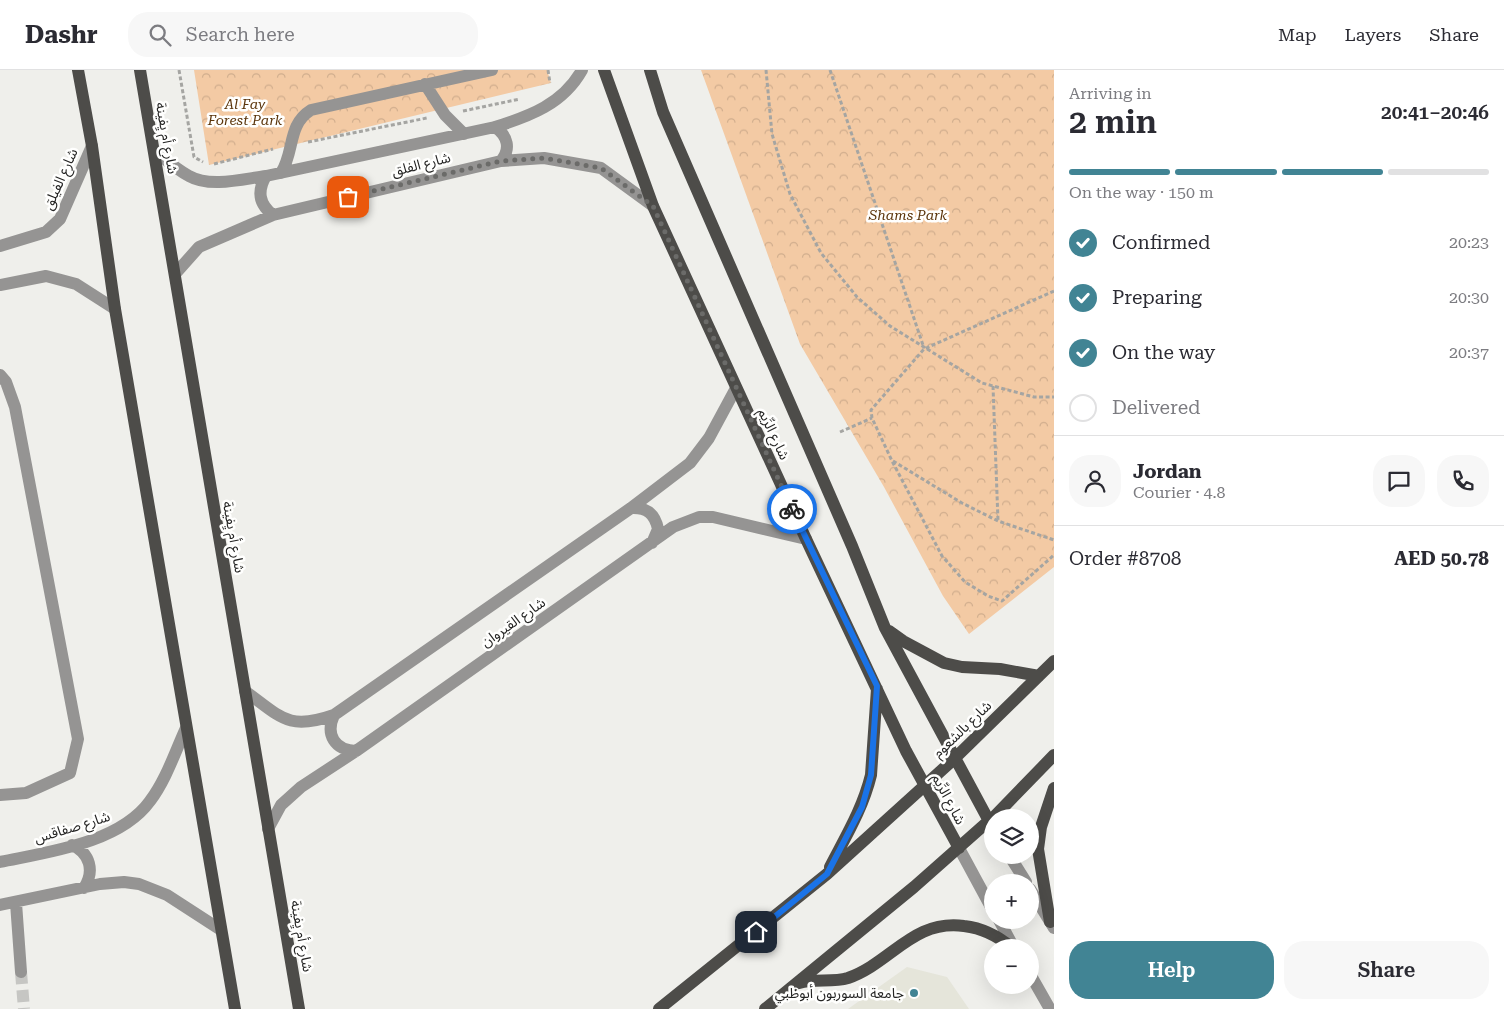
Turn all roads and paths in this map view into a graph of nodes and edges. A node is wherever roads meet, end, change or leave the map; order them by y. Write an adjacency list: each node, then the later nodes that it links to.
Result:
1 (78, 70): 18 (main road)
2 (140, 70): 19 (main road, شارع أم يِفينة)
3 (179, 70): 17 (path)
4 (492, 70): 11 (street)
5 (548, 70): 12 (path)
6 (582, 70): 15 (street, شارع الفلق)
7 (604, 70): 23 (main road, شارع الرِّيم)
8 (650, 70): 44 (main road, شارع الرِّيم)
9 (766, 70): 30 (path)
10 (830, 70): 30 (path)
11 (425, 84): 14 (street); 17 (street)
12 (544, 88)
13 (521, 99): 14 (path)
14 (445, 115): 16 (street); 17 (path)
15 (495, 127): 16 (street, شارع الفلق); 20 (street)
16 (464, 134): 21 (street, شارع الفلق)
17 (291, 145): 21 (street)
18 (92, 146): 25 (street, شارع الفيلق); 29 (main road)
19 (154, 150): 22 (street, شارع الفلق); 26 (main road, شارع أم يِفينة)
20 (501, 161): 23 (street, شارع الفلق); 24 (street, شارع الفلق)
21 (281, 173): 22 (street, شارع الفلق)
22 (266, 176): 24 (street)
23 (653, 206): 33 (main road, شارع الرِّيم)
24 (273, 215): 26 (street, شارع الفلق)
25 (0, 246)
26 (175, 274): 48 (main road, شارع أم يِفينة)
27 (0, 285): 29 (street)
28 (1054, 291): 30 (path)
29 (115, 309): 50 (main road)
30 (924, 348): 32 (path); 35 (path)
31 (0, 375): 56 (street)
32 (993, 386): 34 (path); 39 (path)
33 (736, 388): 38 (street, شارع القيروان); 40 (main road, شارع الرِّيم)
34 (1054, 397)
35 (872, 418): 36 (path); 37 (path)
36 (840, 432)
37 (892, 461): 39 (path); 43 (path)
38 (631, 508): 42 (street); 49 (street, شارع القيروان)
39 (998, 521): 41 (path)
40 (806, 539): 42 (street, شارع القيروان); 47 (main road, شارع الرِّيم)
41 (1054, 540)
42 (652, 543): 51 (street, شارع القيروان)
43 (1054, 555)
44 (885, 628): 46 (main road); 53 (main road, شارع الرِّيم)
45 (1054, 661): 46 (main road, شارع بالشعوم)
46 (1039, 676): 53 (main road, شارع بالشعوم)
47 (877, 686): 54 (main road, شارع الرِّيم); 64 (main road)
48 (245, 691): 49 (street, شارع القيروان); 60 (main road, شارع أم يِفينة)
49 (334, 715): 51 (street)
50 (186, 728): 61 (street, شارع صفاقس); 71 (main road)
51 (356, 752): 60 (street, شارع القيروان)
52 (1054, 755): 58 (main road)
53 (954, 759): 54 (main road, شارع بالشعوم); 57 (main road, شارع الرِّيم)
54 (924, 784): 62 (main road, شارع الرِّيم); 64 (main road, شارع بالشعوم)
55 (1054, 788): 70 (main road)
56 (0, 795)
57 (985, 809)
58 (1003, 809)
59 (984, 827): 62 (main road)
60 (268, 829): 77 (main road, شارع أم يِفينة)
61 (72, 845): 63 (street, شارع صفاقس); 65 (street)
62 (958, 848): 66 (street, شارع الرِّيم); 74 (main road)
63 (0, 862)
64 (827, 874): 78 (main road, شارع بالشعوم)
65 (84, 888): 67 (street); 71 (street)
66 (984, 895)
67 (16, 903): 69 (street); 73 (street)
68 (1039, 904): 70 (street)
69 (0, 905)
70 (1052, 925)
71 (221, 930): 76 (main road)
72 (1000, 939): 74 (main road)
73 (20, 972)
74 (799, 983): 79 (main road)
75 (1039, 990): 80 (street)
76 (235, 1009)
77 (299, 1009)
78 (659, 1009)
79 (765, 1009)
80 (1050, 1009)

